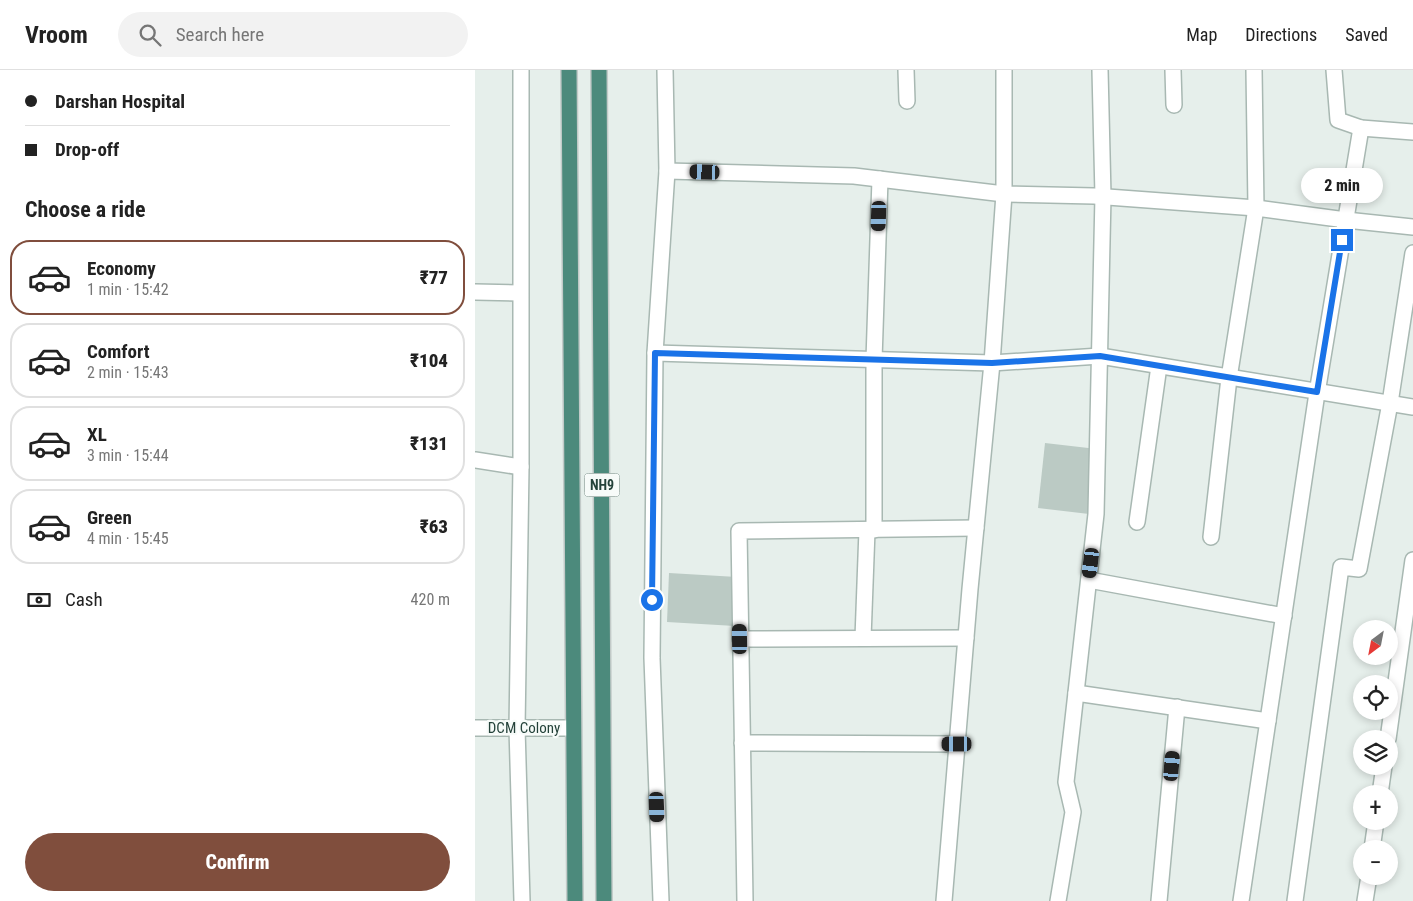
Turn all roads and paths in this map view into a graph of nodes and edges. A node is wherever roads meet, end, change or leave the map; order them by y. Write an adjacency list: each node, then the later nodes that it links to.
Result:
1 (521, 70): 24 (street)
2 (569, 70): 51 (highway, NH9)
3 (599, 70): 58 (highway, NH9)
4 (665, 70): 15 (street)
5 (906, 70): 11 (street)
6 (1004, 70): 17 (street)
7 (1100, 70): 18 (street)
8 (1173, 70): 12 (street)
9 (1254, 70): 19 (street)
10 (1334, 70): 13 (street)
11 (907, 101)
12 (1174, 105)
13 (1361, 128): 14 (street); 20 (street)
14 (1413, 132)
15 (667, 171): 16 (street); 25 (street)
16 (880, 180): 17 (street); 27 (street)
17 (1004, 194): 18 (street); 28 (street)
18 (1103, 196): 19 (street); 26 (street)
19 (1256, 208): 20 (street); 30 (street)
20 (1345, 220): 21 (street); 31 (street)
21 (1413, 227)
22 (1413, 253): 32 (street)
23 (475, 292): 24 (street)
24 (520, 293): 35 (street)
25 (655, 353): 27 (street); 59 (street)
26 (1100, 356): 28 (street); 29 (street); 41 (street)
27 (874, 360): 28 (street); 38 (street)
28 (992, 363): 37 (street)
29 (1159, 366): 30 (street); 36 (street)
30 (1229, 378): 31 (street); 39 (street)
31 (1317, 392): 32 (street); 42 (street)
32 (1389, 403): 33 (street); 65 (street)
33 (1413, 407)
34 (475, 460): 35 (street)
35 (521, 467): 50 (street)
36 (1137, 522)
37 (976, 528): 38 (street); 44 (street)
38 (870, 530): 43 (street); 45 (street)
39 (1211, 537)
40 (1413, 560): 52 (street)
41 (1089, 580): 42 (street); 46 (street)
42 (1284, 616): 48 (street)
43 (863, 638): 44 (street); 45 (street)
44 (966, 638): 54 (street)
45 (740, 639): 53 (street)
46 (1076, 693): 47 (street); 62 (street)
47 (1177, 708): 48 (street); 63 (street)
48 (1268, 721): 64 (street)
49 (475, 728): 50 (street, DCM Colony)
50 (517, 728): 51 (street, DCM Colony); 56 (street)
51 (573, 728): 57 (highway, NH9)
52 (1389, 730)
53 (742, 743): 54 (street); 60 (street)
54 (957, 744): 61 (street)
55 (1368, 885): 66 (street)
56 (522, 901)
57 (575, 901)
58 (604, 901)
59 (661, 901)
60 (745, 901)
61 (944, 901)
62 (1058, 901)
63 (1159, 901)
64 (1241, 901)
65 (1295, 901)
66 (1365, 901)

